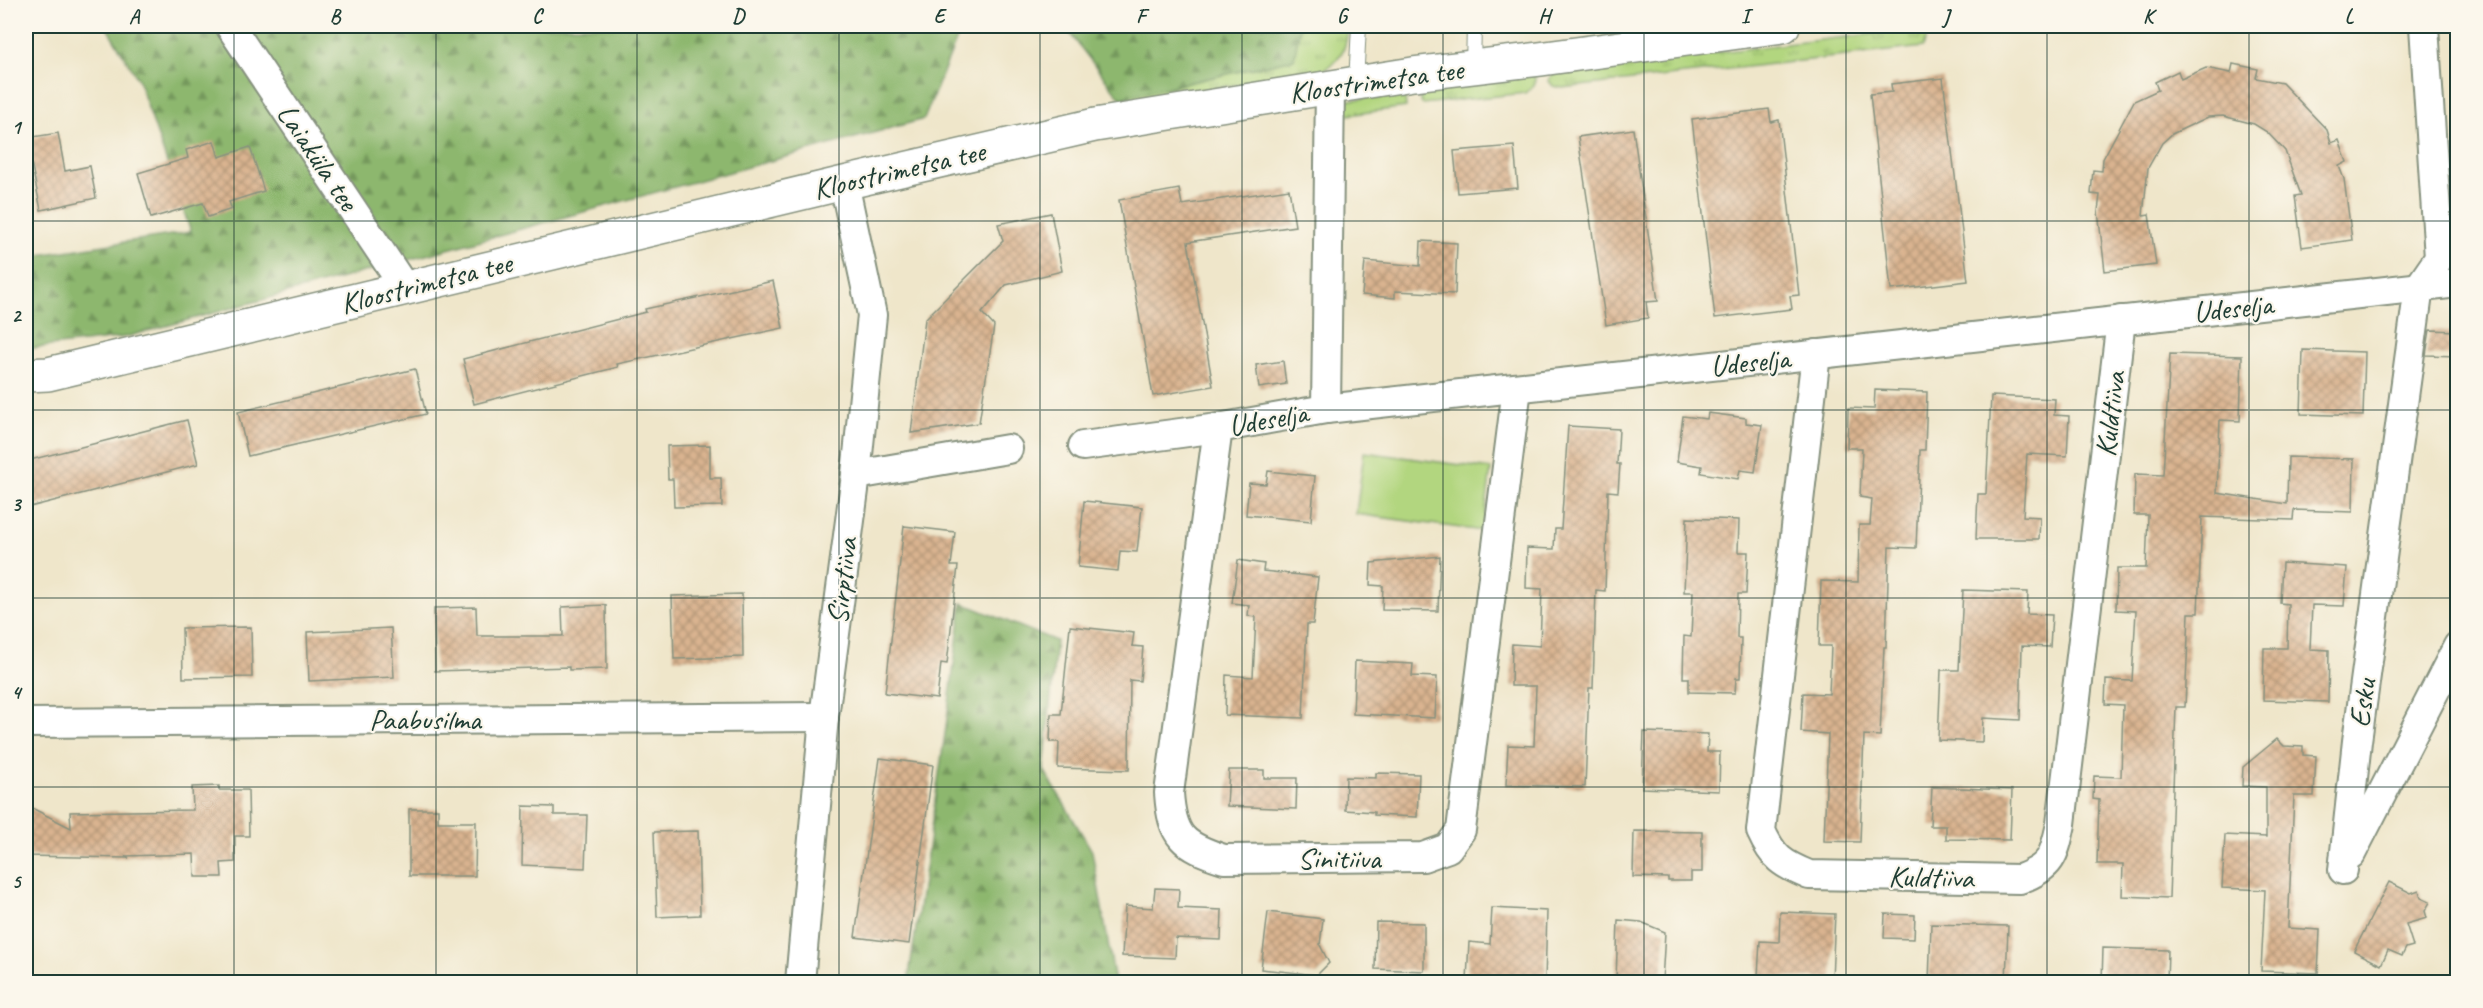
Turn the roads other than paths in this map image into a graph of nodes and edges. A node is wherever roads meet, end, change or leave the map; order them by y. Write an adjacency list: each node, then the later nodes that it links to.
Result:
1 (230, 26): 11 (street, Laiaküla tee)
2 (1359, 26): 7 (lane)
3 (1474, 26): 6 (lane)
4 (1783, 26): 6 (main road, Kloostrimetsa tee)
5 (2424, 26): 10 (street, Esku)
6 (1473, 66): 7 (main road, Kloostrimetsa tee)
7 (1343, 85): 8 (main road, Kloostrimetsa tee); 16 (street)
8 (844, 183): 11 (main road, Kloostrimetsa tee); 20 (street, Sirptiiva)
9 (2457, 283): 10 (street)
10 (2419, 287): 12 (street, Udeselja); 21 (street, Esku)
11 (405, 288): 14 (main road, Kloostrimetsa tee)
12 (2121, 320): 13 (street, Udeselja); 13 (street, Kuldtiiva)
13 (1816, 354): 15 (street, Udeselja)
14 (26, 375)
15 (1517, 387): 16 (street, Udeselja); 17 (street, Sinitiiva)
16 (1326, 409): 17 (street, Udeselja)
17 (1218, 428): 18 (street, Udeselja)
18 (1083, 446)
19 (1008, 449): 20 (street)
20 (856, 475): 22 (street, Sirptiiva)
21 (2457, 646)
22 (824, 717): 23 (street, Paabusilma); 24 (street, Sirptiiva)
23 (26, 723)
24 (800, 982)

